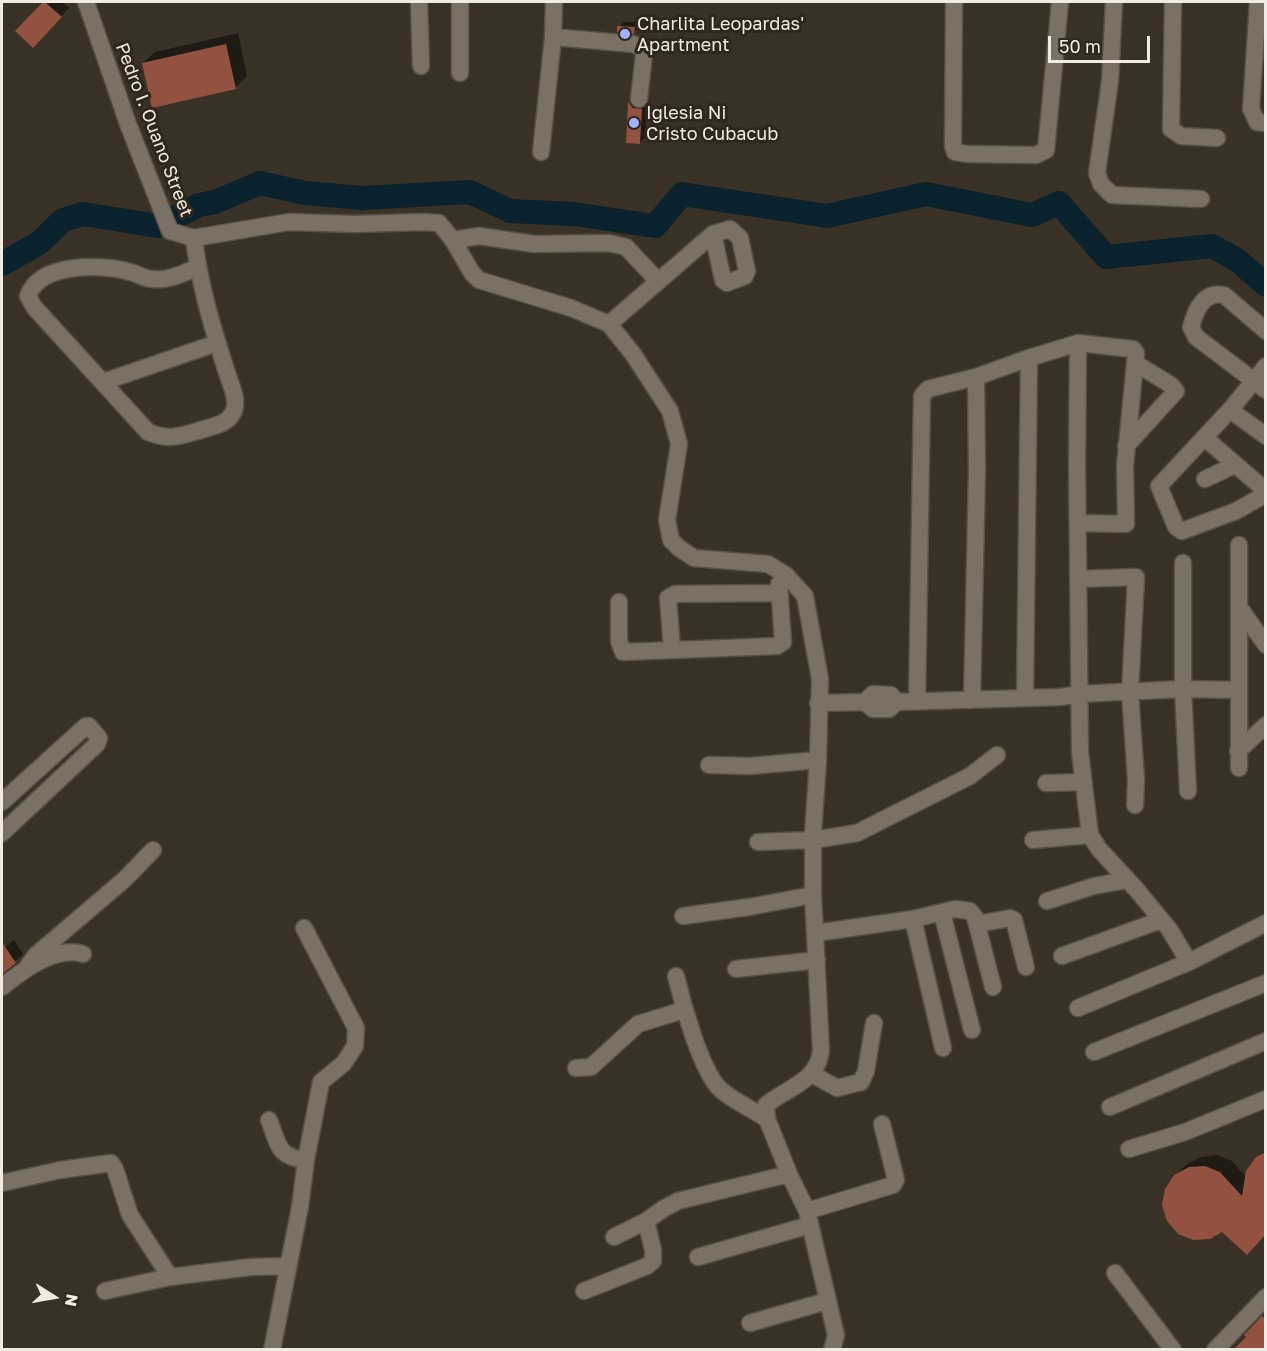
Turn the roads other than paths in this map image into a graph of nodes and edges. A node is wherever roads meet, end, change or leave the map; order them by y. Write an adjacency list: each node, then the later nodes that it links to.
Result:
1 (86, 2): 19 (street, Pedro I. Ouano Street)
2 (419, 2): 11 (street)
3 (460, 2): 12 (street)
4 (554, 2): 10 (street)
5 (954, 2): 6 (street)
6 (1060, 2)
7 (1114, 2): 17 (street)
8 (1173, 2): 15 (street)
9 (1266, 3): 14 (street)
10 (553, 37): 13 (street); 16 (street)
11 (422, 66)
12 (460, 73)
13 (639, 99)
14 (1266, 123)
15 (1217, 138)
16 (541, 152)
17 (1201, 199)
18 (713, 234): 22 (street)
19 (194, 238): 20 (street, Pedro I. Ouano Street); 21 (street)
20 (453, 240): 22 (street); 23 (street, Pedro I. Ouano Street)
21 (198, 267): 26 (street); 31 (street)
22 (657, 280): 23 (street)
23 (609, 324): 43 (street)
24 (1266, 331): 32 (street)
25 (1078, 343): 27 (street); 28 (street); 40 (street)
26 (217, 344): 31 (street); 31 (street)
27 (1029, 358): 30 (street); 54 (street)
28 (1135, 363): 36 (street); 36 (street)
29 (1266, 366): 32 (street)
30 (976, 377): 55 (street); 56 (street)
31 (103, 382)
32 (1259, 385): 33 (street)
33 (1230, 410): 34 (street); 35 (street)
34 (1266, 436)
35 (1205, 438): 37 (street); 39 (street)
36 (1126, 446): 40 (street)
37 (1234, 465): 38 (street); 39 (street)
38 (1205, 479)
39 (1266, 493)
40 (1078, 523): 44 (street)
41 (1239, 545): 47 (street)
42 (1183, 562): 50 (street)
43 (786, 575): 45 (street); 57 (street)
44 (1079, 579): 52 (street); 53 (street)
45 (779, 593): 49 (street); 49 (street)
46 (619, 602): 49 (street)
47 (1239, 607): 48 (street); 51 (street)
48 (1266, 645)
49 (672, 649)
50 (1183, 689): 51 (street); 52 (street); 66 (street)
51 (1238, 690): 59 (street)
52 (1130, 692): 53 (street); 68 (street)
53 (1079, 694): 54 (street); 64 (street)
54 (1025, 697): 55 (street)
55 (972, 700): 56 (street)
56 (917, 701): 57 (street)
57 (818, 703): 61 (street)
58 (1266, 725): 59 (street)
59 (1238, 751): 63 (street)
60 (997, 755): 71 (street)
61 (818, 759): 62 (street); 71 (street)
62 (709, 765)
63 (1239, 768)
64 (1083, 782): 65 (street); 70 (street)
65 (1046, 783)
66 (1188, 791)
67 (2, 802): 69 (street)
68 (1135, 805)
69 (2, 833)
70 (1090, 835): 72 (street); 75 (street)
71 (813, 840): 73 (street); 76 (street)
72 (1033, 840)
73 (758, 842)
74 (153, 850): 90 (street)
75 (1127, 880): 77 (street); 81 (street)
76 (813, 895): 79 (street); 85 (street)
77 (1047, 901)
78 (942, 913): 80 (street); 83 (street); 100 (street)
79 (683, 916)
80 (913, 919): 85 (street); 102 (street)
81 (1161, 920): 87 (street); 89 (street)
82 (1266, 923): 89 (street)
83 (978, 924): 91 (street); 96 (street)
84 (304, 928): 112 (street)
85 (816, 933): 88 (street)
86 (83, 954): 90 (street)
87 (1062, 956)
88 (816, 960): 92 (street); 105 (street)
89 (1189, 962): 97 (street)
90 (28, 966): 95 (street)
91 (1026, 967)
92 (736, 969)
93 (676, 976): 98 (street)
94 (1266, 983): 103 (street)
95 (2, 987)
96 (993, 987)
97 (1078, 1008)
98 (684, 1010): 104 (street); 108 (street)
99 (874, 1023): 105 (street)
100 (972, 1030)
101 (1266, 1041): 107 (street)
102 (943, 1048)
103 (1094, 1052)
104 (576, 1068)
105 (812, 1074): 108 (street)
106 (1266, 1099): 111 (street)
107 (1110, 1107)
108 (767, 1119): 113 (street)
109 (269, 1120): 112 (street)
110 (882, 1124): 115 (street)
111 (1129, 1149)
112 (306, 1160): 119 (street)
113 (789, 1174): 115 (street); 116 (street)
114 (2, 1183): 121 (street)
115 (808, 1218): 118 (street); 125 (street)
116 (646, 1221): 117 (street); 123 (street)
117 (614, 1237)
118 (698, 1257)
119 (287, 1266): 121 (street); 127 (street)
120 (1115, 1274): 129 (street)
121 (170, 1277): 122 (street)
122 (105, 1291)
123 (584, 1291)
124 (1266, 1297): 130 (street)
125 (827, 1301): 126 (street); 128 (street)
126 (750, 1323)
127 (272, 1350)
128 (832, 1350)
129 (1173, 1350)
130 (1215, 1350)

